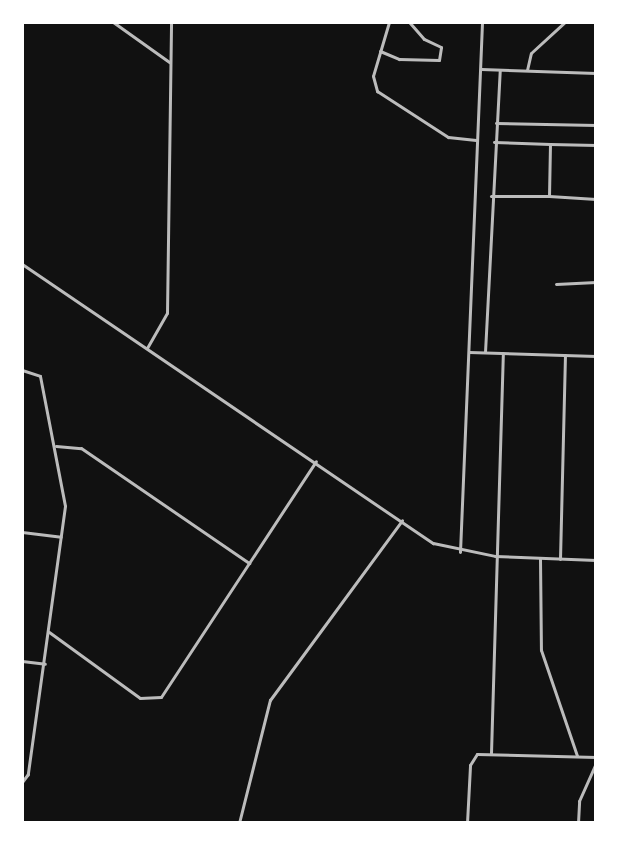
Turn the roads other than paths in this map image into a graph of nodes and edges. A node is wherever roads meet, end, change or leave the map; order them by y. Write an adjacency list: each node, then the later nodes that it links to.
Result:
1 (113, 22): 8 (street)
2 (171, 22): 8 (street)
3 (389, 22): 7 (street)
4 (409, 22): 7 (street)
5 (482, 22): 9 (street)
6 (565, 22): 11 (street)
7 (379, 50): 15 (street)
8 (169, 62): 25 (street)
9 (481, 69): 10 (street); 15 (street)
10 (500, 70): 11 (street); 13 (street)
11 (527, 70): 12 (street)
12 (596, 73)
13 (494, 123): 14 (street); 16 (street)
14 (596, 125)
15 (476, 140): 26 (street)
16 (494, 142): 17 (street); 19 (street)
17 (550, 144): 18 (street); 20 (street)
18 (596, 145)
19 (491, 196): 20 (street); 27 (street)
20 (549, 196): 21 (street)
21 (596, 199)
22 (22, 264): 25 (street)
23 (596, 282): 24 (street)
24 (556, 284)
25 (147, 348): 33 (street)
26 (469, 352): 27 (street); 37 (street)
27 (485, 352): 28 (street)
28 (503, 353): 29 (street); 38 (street)
29 (565, 355): 30 (street); 40 (street)
30 (596, 356)
31 (22, 370): 32 (street)
32 (56, 446): 36 (street); 42 (street)
33 (316, 461): 34 (street); 42 (street)
34 (402, 520): 37 (street); 50 (street)
35 (22, 532): 36 (street)
36 (61, 537): 43 (street)
37 (460, 552): 38 (street)
38 (495, 556): 39 (street); 46 (street)
39 (540, 559): 40 (street); 47 (street)
40 (560, 559): 41 (street)
41 (596, 560)
42 (249, 563): 43 (street)
43 (49, 632): 45 (street)
44 (22, 661): 45 (street)
45 (45, 664): 49 (street)
46 (491, 753): 47 (street); 51 (street)
47 (577, 756): 48 (street)
48 (596, 760): 52 (street)
49 (22, 782)
50 (239, 823)
51 (467, 823)
52 (578, 823)

